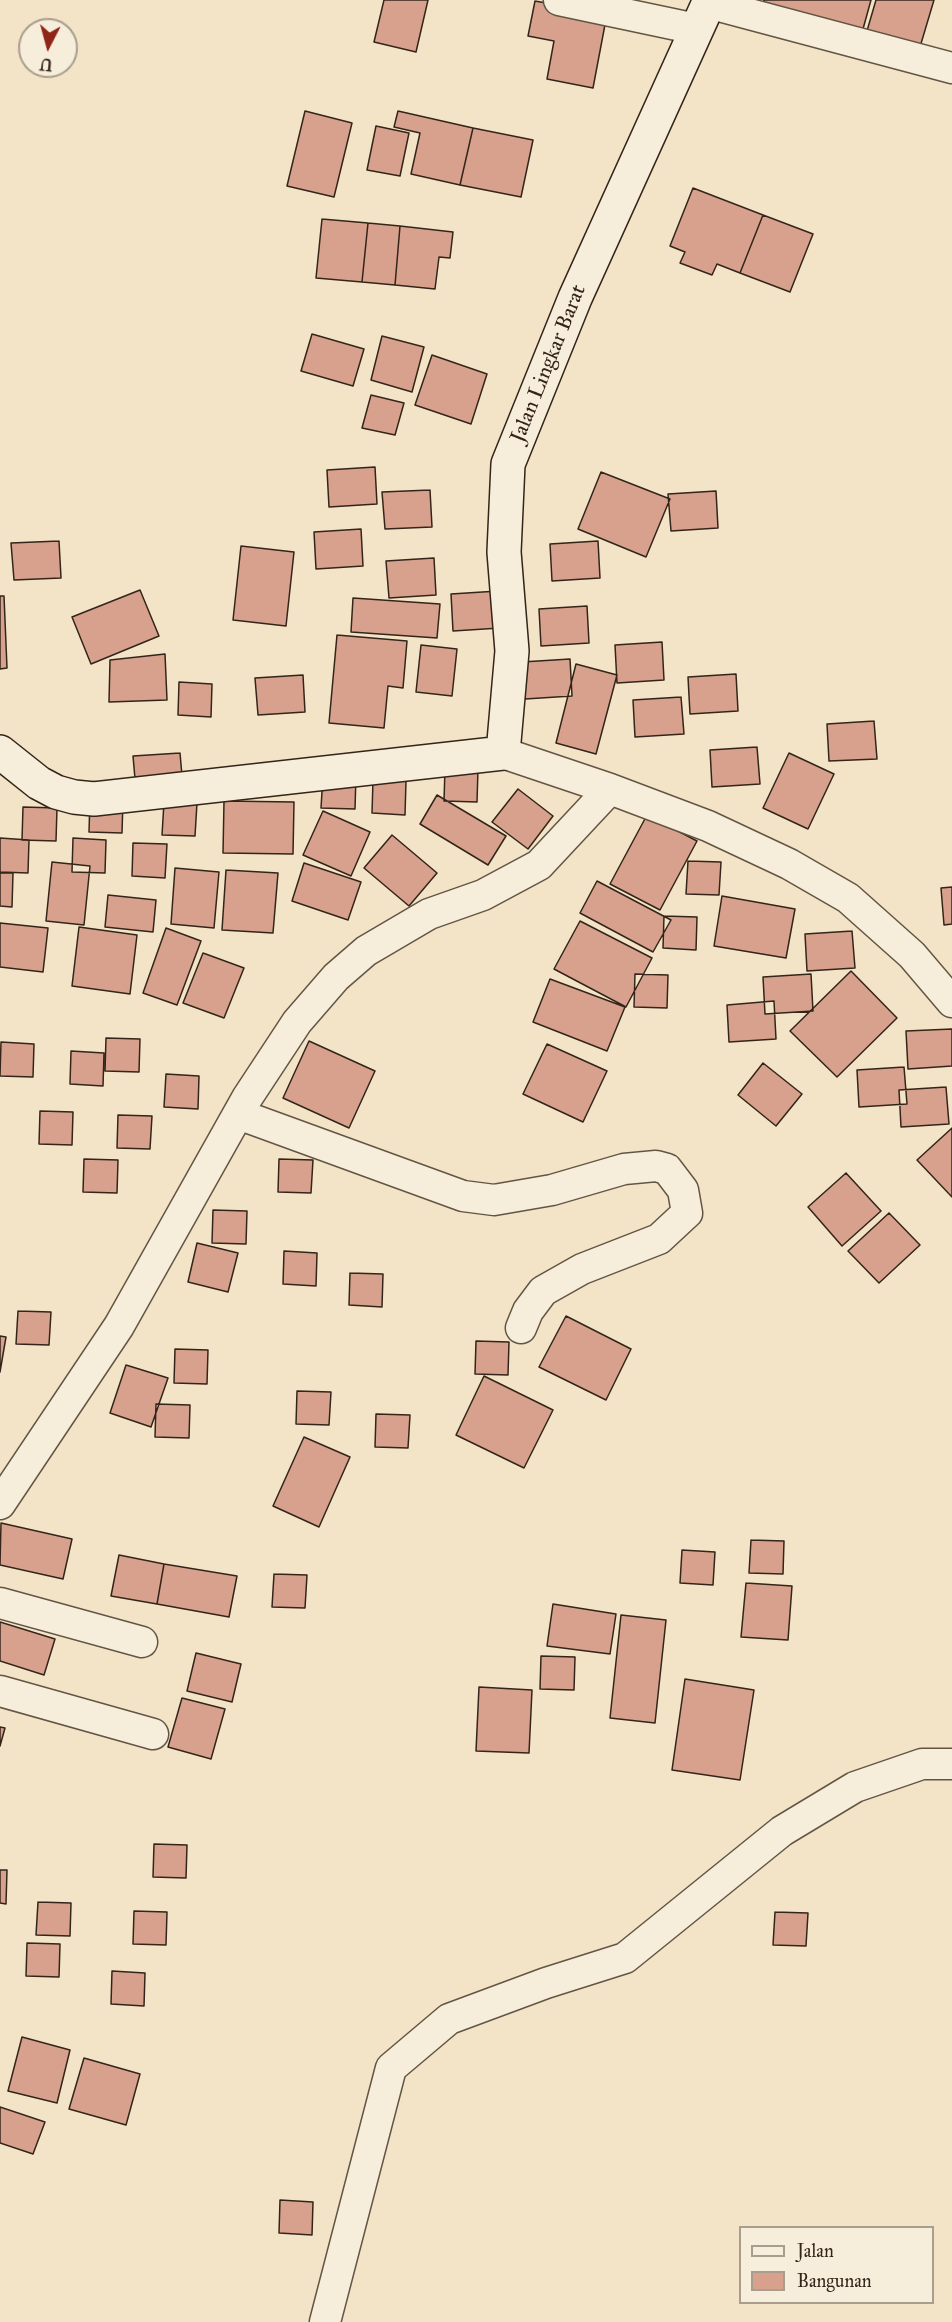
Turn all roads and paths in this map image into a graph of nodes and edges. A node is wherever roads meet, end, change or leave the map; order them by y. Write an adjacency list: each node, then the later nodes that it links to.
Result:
1 (559, 0): 2 (street)
2 (704, 11): 3 (street); 5 (street, Jalan Lingkar Barat)
3 (952, 68)
4 (0, 752): 5 (street)
5 (503, 753): 6 (street)
6 (610, 789): 7 (street); 8 (street)
7 (952, 1002)
8 (238, 1114): 9 (street); 10 (street)
9 (521, 1328)
10 (0, 1504)
11 (0, 1604): 12 (street)
12 (142, 1642)
13 (0, 1691): 14 (street)
14 (153, 1734)
15 (952, 1764): 16 (street)
16 (326, 2322)

